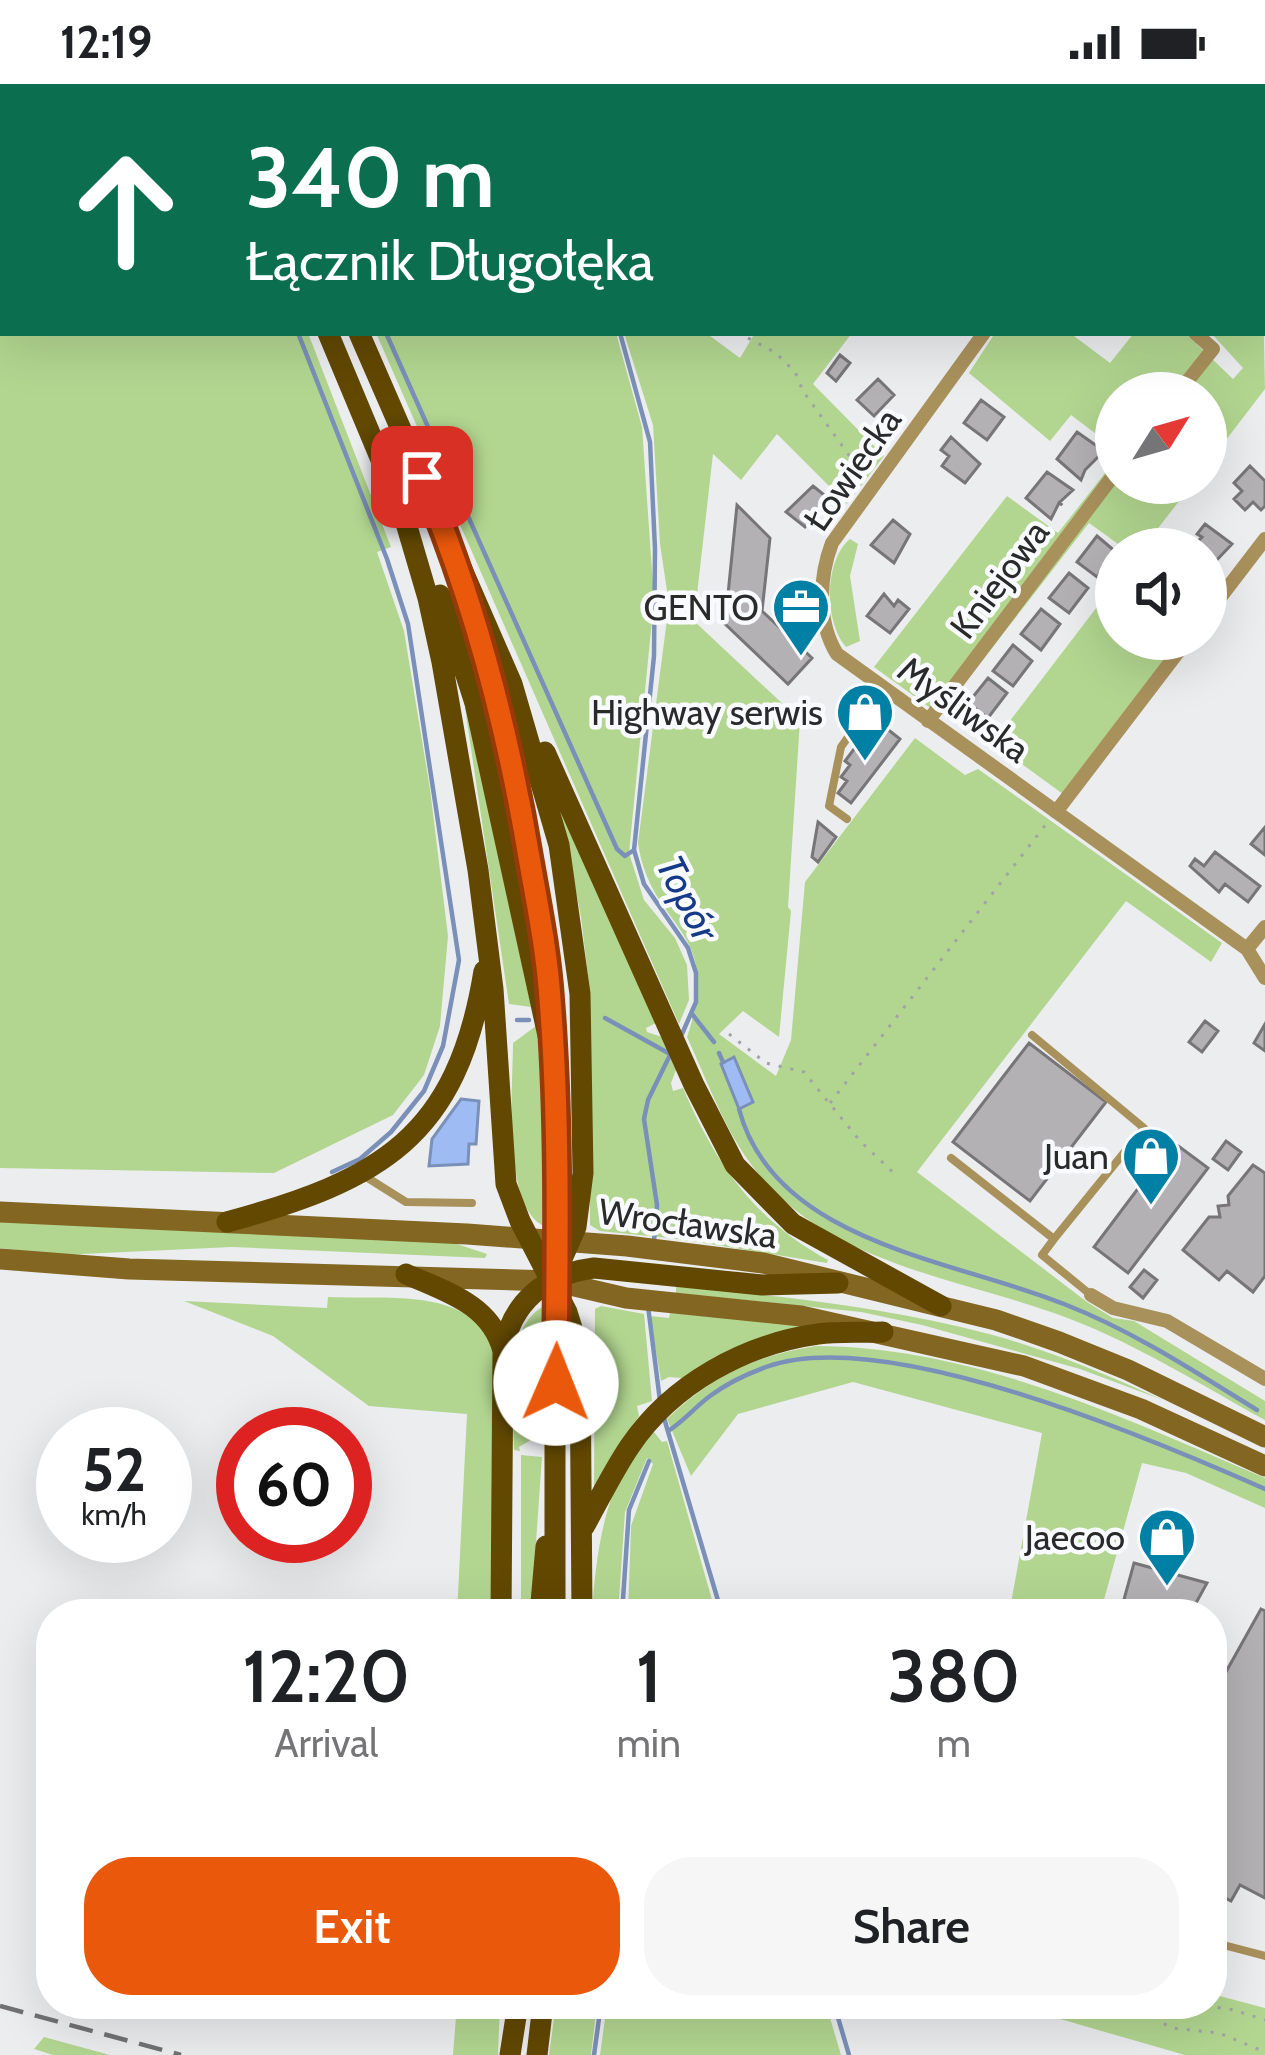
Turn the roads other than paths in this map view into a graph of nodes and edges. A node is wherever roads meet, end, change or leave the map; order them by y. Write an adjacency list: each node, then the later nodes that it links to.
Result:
1 (329, 336): 7 (main road)
2 (360, 336): 9 (main road)
3 (982, 336): 11 (street, Łowiecka)
4 (1199, 336): 5 (street)
5 (1195, 372)
6 (1095, 500): 15 (street, Kniejowa)
7 (403, 512): 19 (main road); 23 (main road)
8 (1265, 538): 10 (street)
9 (456, 557): 13 (main road); 23 (main road)
10 (1227, 588)
11 (837, 654): 14 (street, Myśliwska)
12 (1172, 660): 16 (street)
13 (512, 684): 31 (main road); 37 (main road)
14 (883, 687): 15 (street, Myśliwska); 17 (lane)
15 (928, 721): 16 (street, Myśliwska)
16 (1056, 812): 20 (street, Myśliwska)
17 (847, 819)
18 (1265, 927): 20 (street)
19 (488, 947): 25 (main road); 29 (main road)
20 (1247, 950): 21 (street, Myśliwska)
21 (1265, 978)
22 (1032, 1035): 30 (lane)
23 (552, 1054): 43 (main road, bridge)
24 (951, 1158): 30 (lane)
25 (361, 1174): 26 (lane); 28 (main road)
26 (472, 1203)
27 (0, 1212): 28 (main road, Wrocławska)
28 (227, 1222): 29 (main road, Wrocławska)
29 (529, 1238): 31 (main road, Wrocławska); 34 (main road)
30 (1054, 1240): 36 (lane)
31 (570, 1241): 34 (main road); 35 (main road, Wrocławska)
32 (0, 1259): 33 (main road)
33 (406, 1274): 34 (main road); 39 (main road)
34 (553, 1280): 35 (main road); 38 (main road); 39 (main road); 44 (main road)
35 (838, 1283): 37 (main road, Wrocławska)
36 (1091, 1295): 40 (street)
37 (941, 1306): 41 (main road, Wrocławska)
38 (883, 1332): 42 (main road); 44 (main road)
39 (503, 1351): 45 (main road)
40 (1265, 1378)
41 (1265, 1437)
42 (1265, 1466)
43 (556, 1468): 46 (main road); 47 (main road)
44 (582, 1529): 48 (main road)
45 (501, 1599)
46 (542, 1599)
47 (555, 1599)
48 (582, 1599)
49 (1227, 1946): 50 (lane)
50 (1265, 1956)
51 (506, 2019): 54 (main road)
52 (515, 2019): 54 (main road)
53 (541, 2019): 55 (main road)
54 (508, 2055)
55 (537, 2055)

